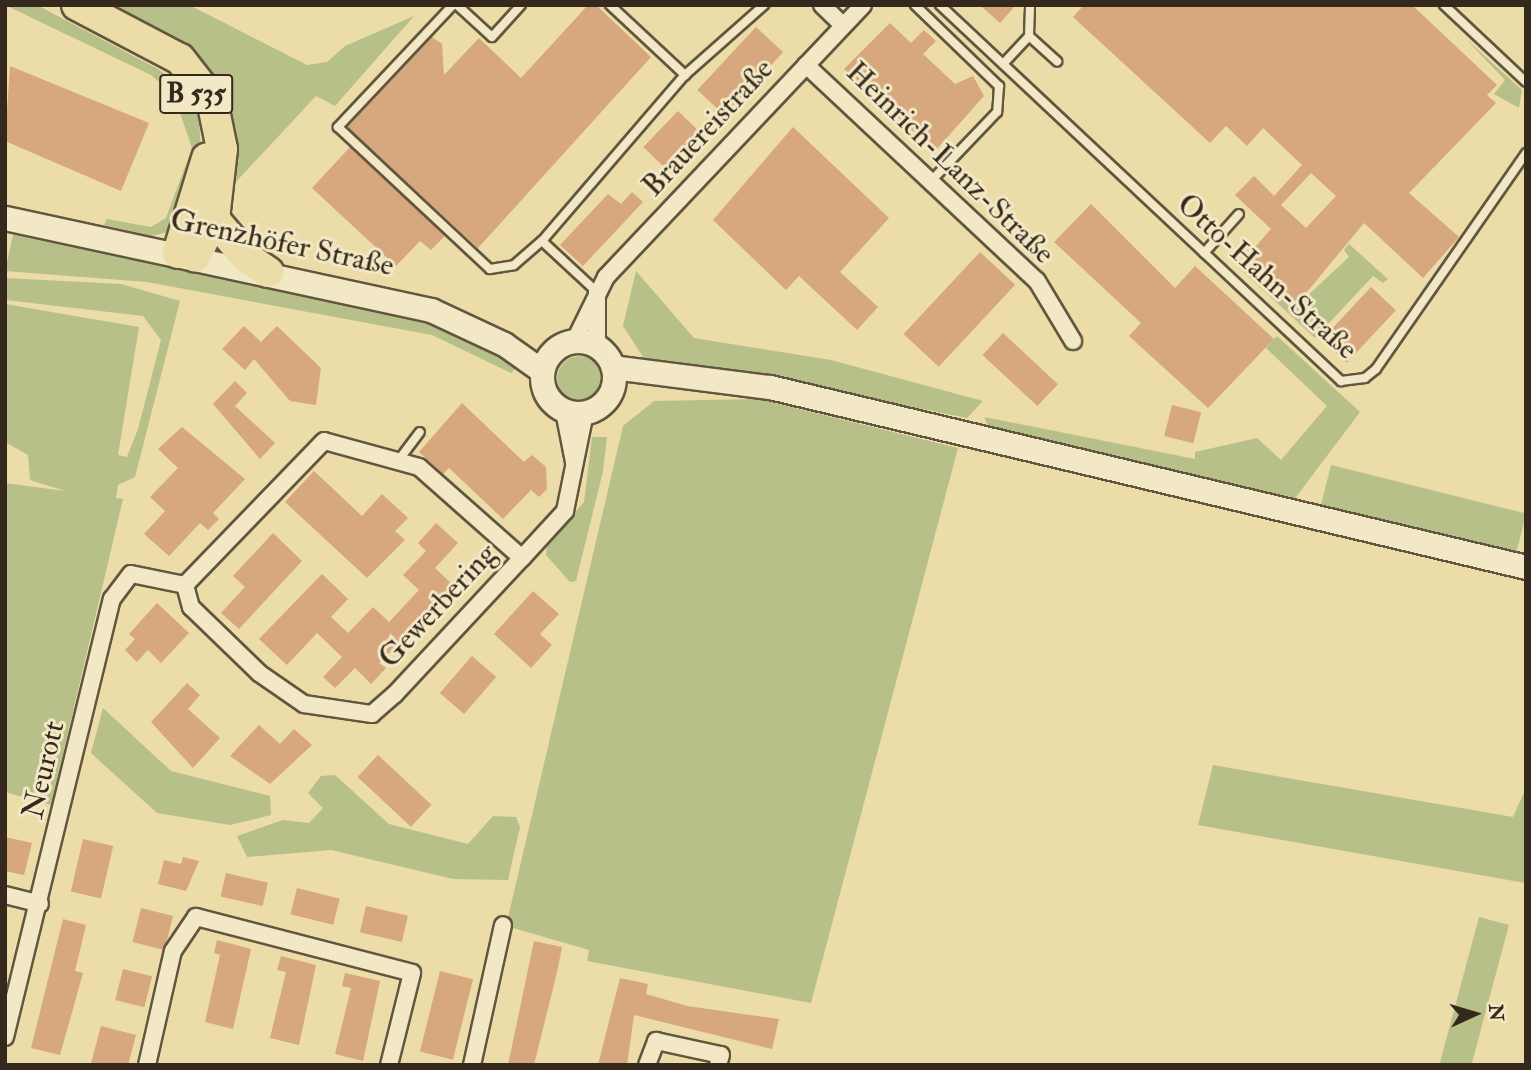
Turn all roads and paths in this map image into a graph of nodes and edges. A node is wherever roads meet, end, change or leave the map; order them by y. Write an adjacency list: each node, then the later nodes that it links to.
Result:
1 (60, 5): 29 (highway, B 535)
2 (77, 5): 25 (highway, B 535)
3 (455, 5): 4 (lane); 27 (lane)
4 (521, 5)
5 (610, 5): 18 (lane)
6 (764, 5): 18 (lane)
7 (822, 5): 13 (street)
8 (863, 5): 13 (street, Brauereistraße)
9 (915, 5): 21 (lane)
10 (940, 5): 16 (lane, Otto-Hahn-Straße)
11 (1030, 5): 14 (lane)
12 (1445, 6): 19 (lane)
13 (843, 25): 17 (street, Brauereistraße)
14 (1029, 36): 15 (lane); 16 (lane)
15 (1057, 61)
16 (1003, 64): 28 (lane, Otto-Hahn-Straße)
17 (806, 65): 21 (street, Heinrich-Lanz-Straße); 31 (street, Brauereistraße)
18 (685, 75): 27 (lane)
19 (1526, 82)
20 (1526, 153): 28 (lane, Otto-Hahn-Straße)
21 (930, 183): 32 (street, Heinrich-Lanz-Straße)
22 (5, 203): 26 (street, Grenzhöfer Straße)
23 (1239, 214): 28 (lane)
24 (5, 218): 26 (street, Grenzhöfer Straße)
25 (215, 219): 29 (highway, B 535); 30 (highway)
26 (41, 222): 29 (street, Grenzhöfer Straße)
27 (542, 240): 31 (lane)
28 (1204, 253)
29 (187, 255): 30 (street, Grenzhöfer Straße)
30 (268, 272): 34 (street, Grenzhöfer Straße)
31 (597, 292): 33 (street); 33 (street, Brauereistraße)
32 (1073, 341)
33 (586, 343): 35 (street); 37 (street)
34 (504, 344): 35 (street, Grenzhöfer Straße); 36 (street, Grenzhöfer Straße)
35 (553, 350): 36 (street)
36 (542, 371): 38 (street)
37 (613, 378): 38 (street); 42 (street)
38 (575, 412): 41 (street)
39 (420, 432): 40 (lane)
40 (401, 457): 41 (street, Gewerbering); 43 (street, Gewerbering)
41 (522, 558): 43 (street, Gewerbering)
42 (1526, 567)
43 (185, 585): 45 (street, Neurott)
44 (5, 895): 45 (street)
45 (40, 904): 47 (street, Neurott)
46 (503, 925): 51 (street)
47 (5, 1037)
48 (725, 1059): 52 (street)
49 (147, 1065): 50 (street)
50 (389, 1065)
51 (472, 1065)
52 (647, 1065)

